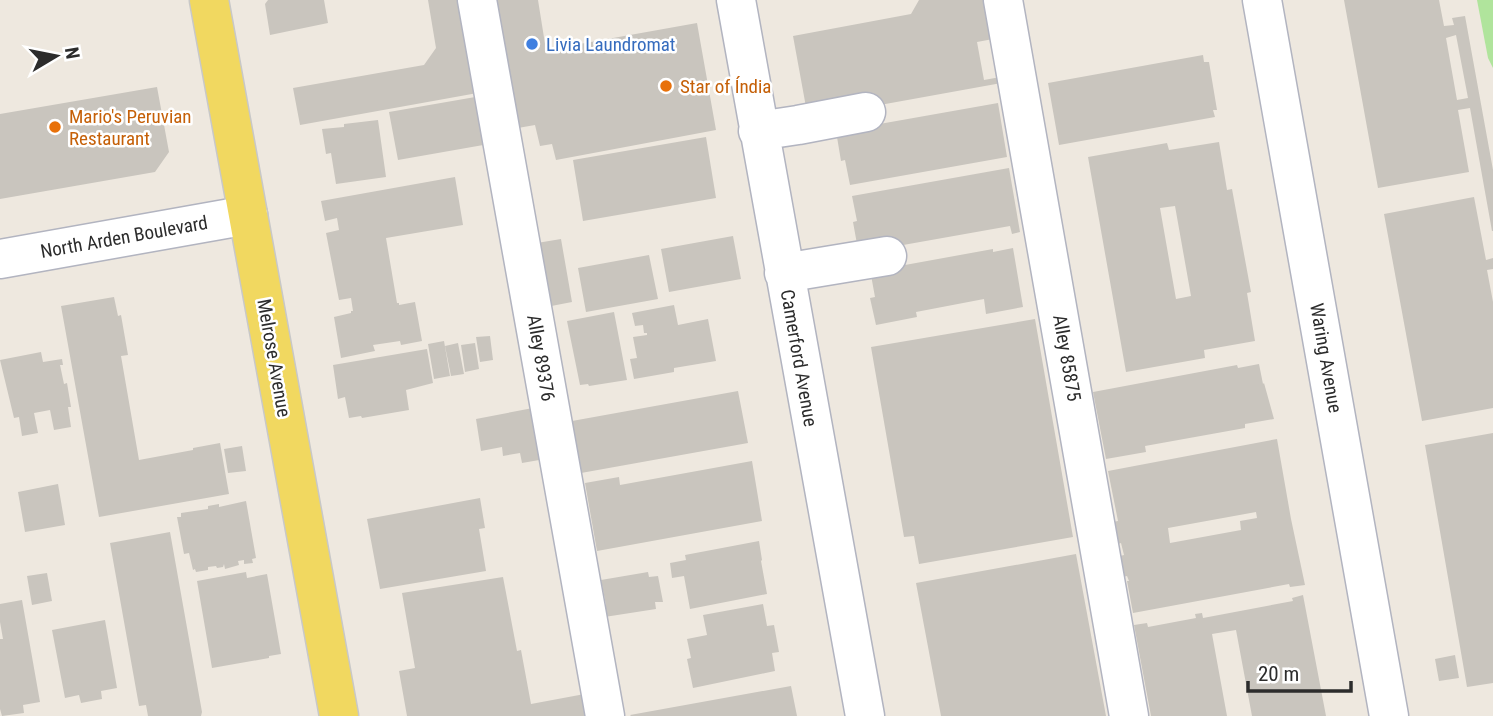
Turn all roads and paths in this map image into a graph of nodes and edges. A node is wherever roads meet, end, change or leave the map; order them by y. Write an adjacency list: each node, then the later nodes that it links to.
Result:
1 (209, 0): 8 (main road, Melrose Avenue)
2 (477, 0): 13 (street, Alley 89376)
3 (736, 0): 7 (street, Camerford Avenue)
4 (1003, 0): 15 (street, Alley 85875)
5 (1262, 0): 16 (street, Waring Avenue)
6 (866, 112): 7 (street)
7 (758, 131): 11 (street, Camerford Avenue)
8 (248, 215): 10 (street, North Arden Boulevard); 12 (main road, Melrose Avenue)
9 (887, 256): 11 (street)
10 (0, 259)
11 (784, 272): 14 (street, Camerford Avenue)
12 (339, 716)
13 (605, 716)
14 (865, 716)
15 (1129, 716)
16 (1389, 716)

